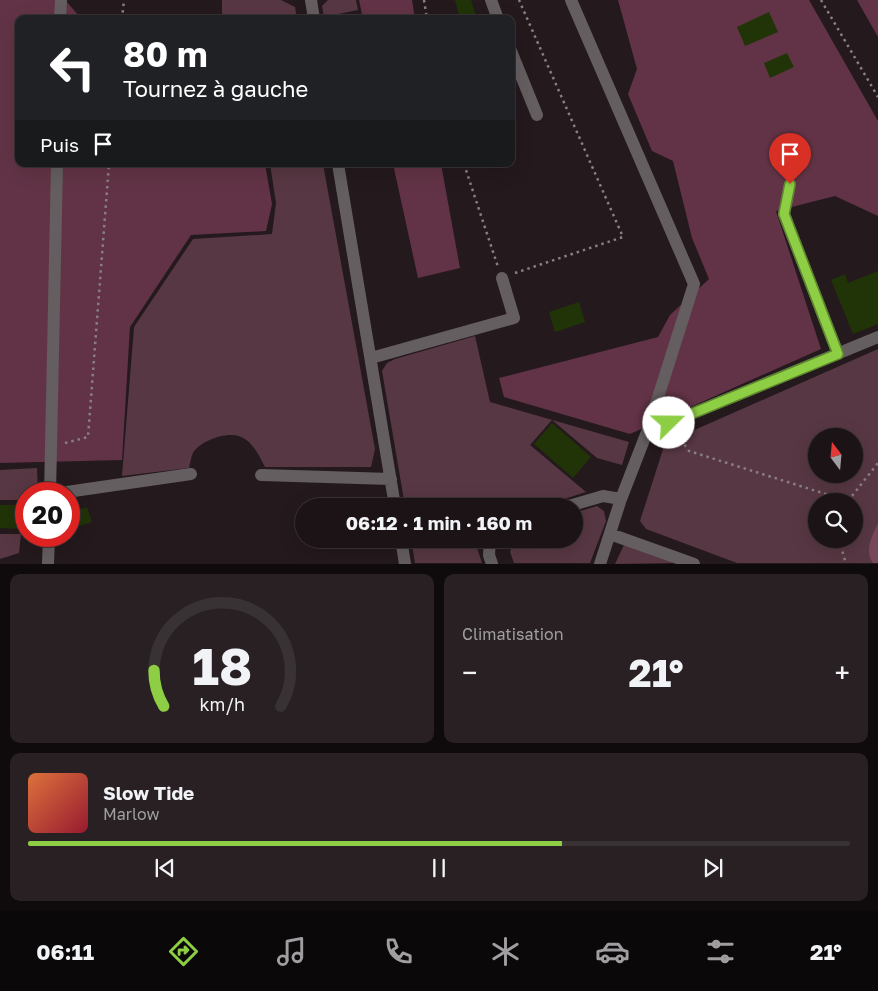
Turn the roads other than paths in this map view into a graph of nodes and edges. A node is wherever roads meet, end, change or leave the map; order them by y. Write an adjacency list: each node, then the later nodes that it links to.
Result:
1 (61, 0): 5 (street)
2 (311, 0): 6 (street)
3 (491, 0): 7 (street)
4 (571, 0): 17 (street)
5 (60, 15)
6 (313, 15)
7 (497, 15)
8 (515, 61): 9 (street)
9 (537, 115)
10 (57, 167): 21 (street)
11 (338, 167): 16 (street)
12 (790, 184): 15 (street)
13 (502, 278): 16 (street)
14 (878, 337): 15 (street)
15 (838, 354): 17 (street)
16 (370, 358): 20 (street)
17 (647, 432): 24 (street)
18 (191, 474): 22 (street)
19 (261, 475): 20 (street)
20 (391, 479): 23 (street)
21 (52, 482)
22 (80, 490)
23 (394, 498)
24 (622, 499): 25 (street); 26 (street)
25 (583, 502)
26 (610, 534): 33 (street); 34 (street)
27 (49, 547): 30 (street)
28 (402, 548): 31 (street)
29 (490, 548): 32 (street)
30 (48, 564)
31 (405, 564)
32 (492, 564)
33 (600, 564)
34 (694, 564)

